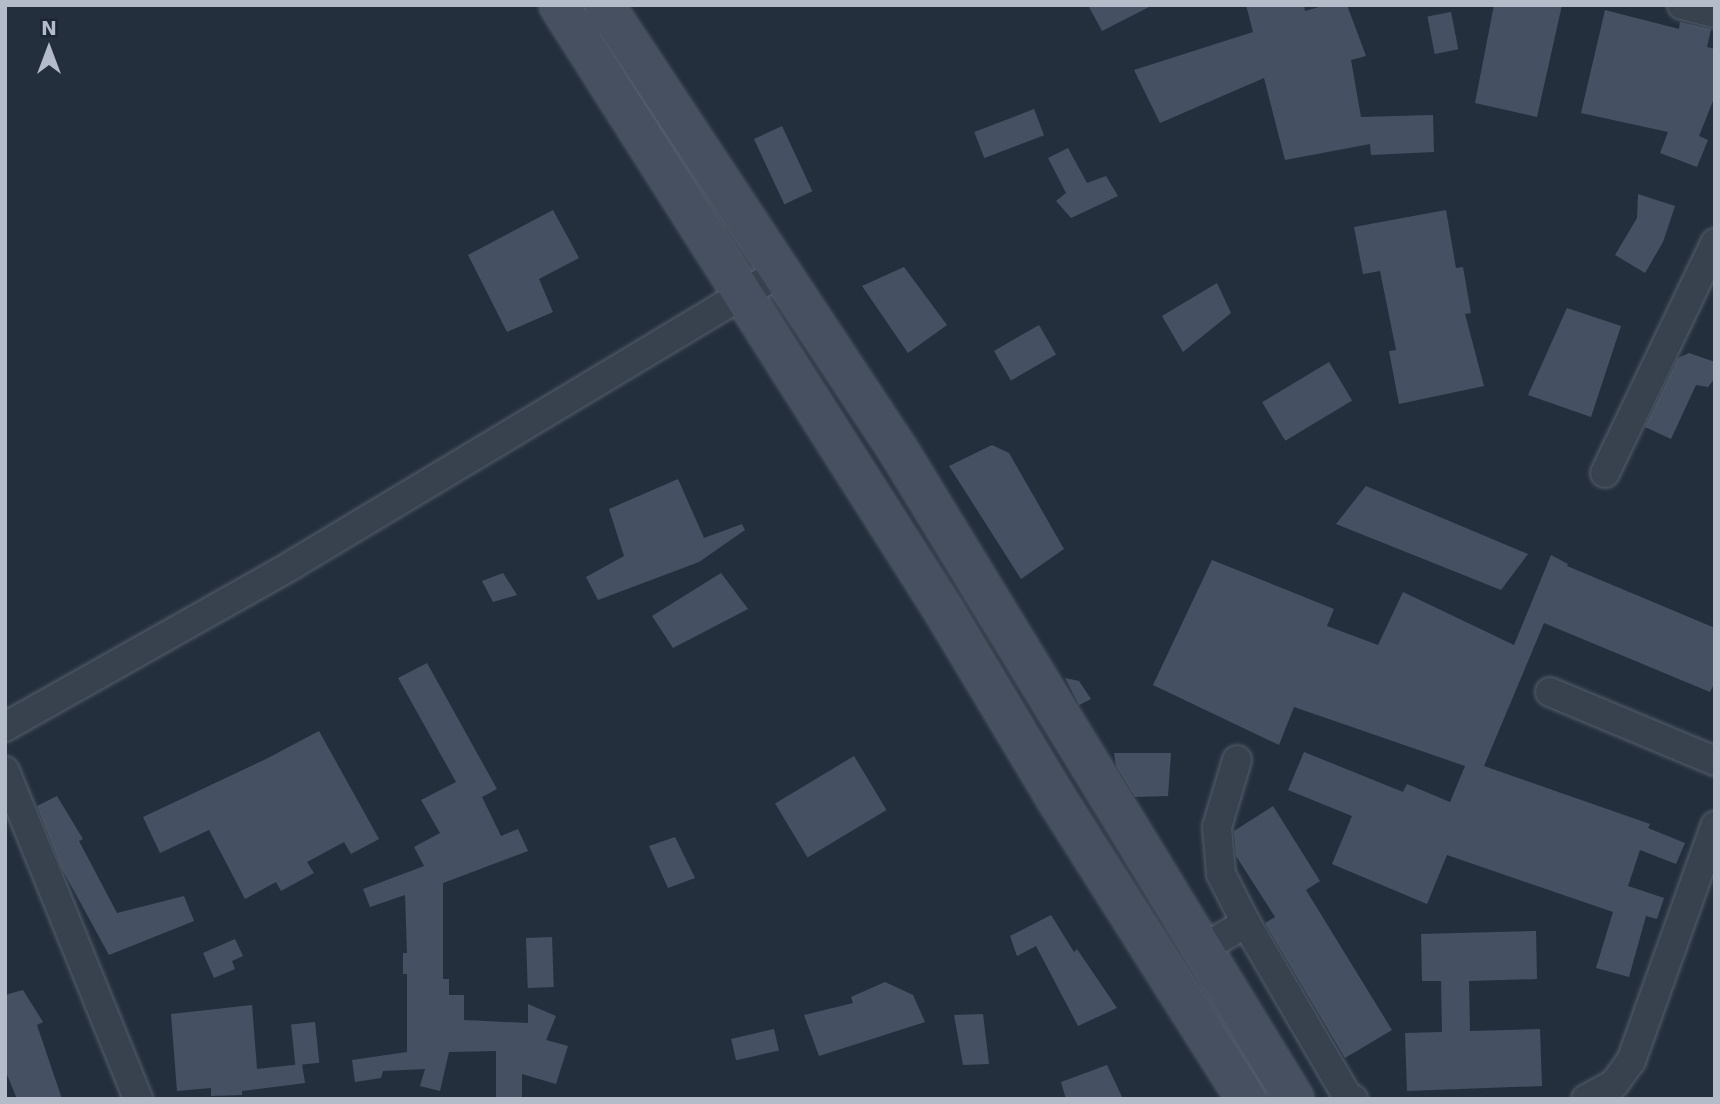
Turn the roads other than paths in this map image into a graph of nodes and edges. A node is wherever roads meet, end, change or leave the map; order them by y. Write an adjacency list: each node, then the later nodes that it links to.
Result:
1 (559, 5): 7 (street)
2 (604, 5): 6 (street)
3 (1682, 5): 4 (street)
4 (1715, 13)
5 (1715, 243): 8 (street)
6 (780, 272): 7 (street); 16 (street)
7 (742, 293): 10 (street); 17 (street)
8 (1605, 473)
9 (1550, 692): 12 (street)
10 (5, 727)
11 (1237, 760): 15 (street)
12 (1715, 761)
13 (5, 771): 18 (street)
14 (1715, 826): 22 (street)
15 (1246, 923): 16 (street); 21 (street)
16 (1204, 948): 17 (street); 20 (street)
17 (1164, 969): 19 (street)
18 (138, 1099)
19 (1246, 1099)
20 (1294, 1099)
21 (1353, 1099)
22 (1586, 1099)

